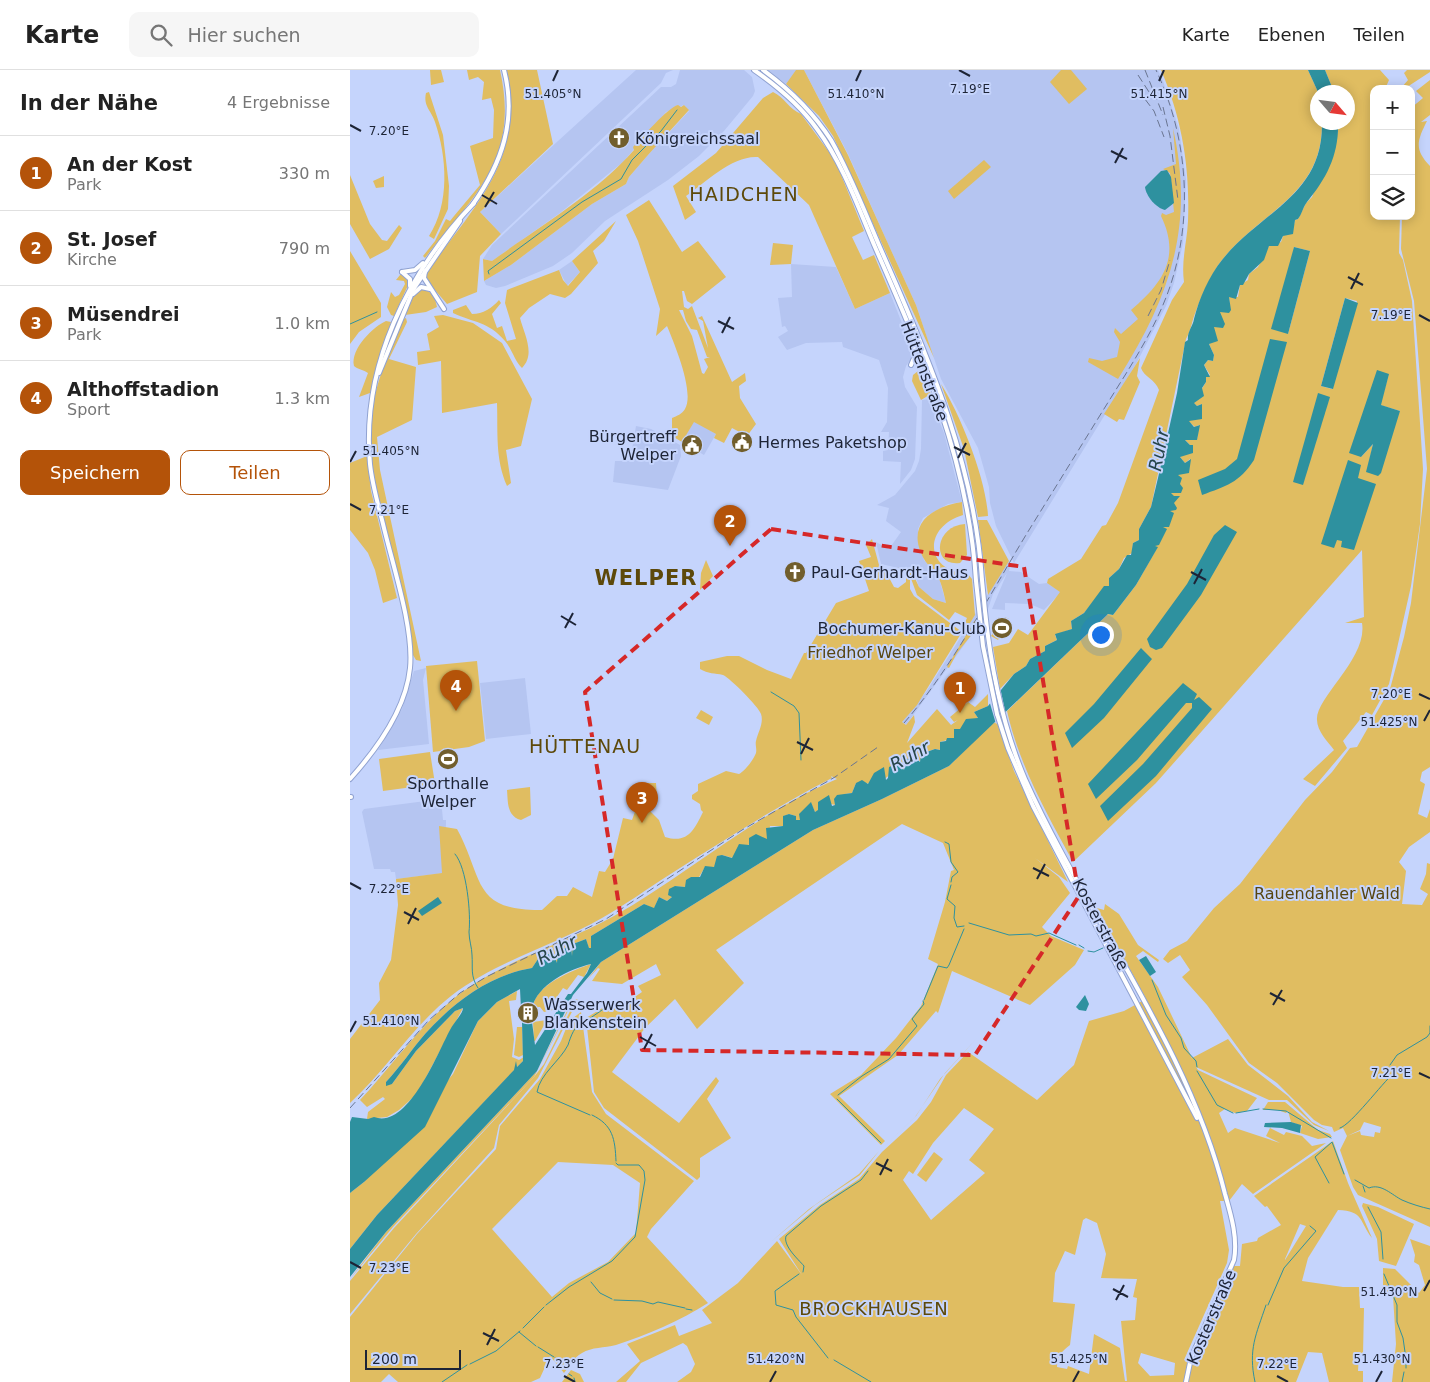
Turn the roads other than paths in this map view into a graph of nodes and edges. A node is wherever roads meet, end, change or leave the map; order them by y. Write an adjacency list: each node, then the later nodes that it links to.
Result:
1 (504, 70): 4 (main road)
2 (754, 70): 11 (main road, Hüttenstraße)
3 (763, 70): 13 (main road, Hüttenstraße)
4 (474, 203): 5 (main road); 6 (main road)
5 (428, 257): 9 (main road); 9 (main road)
6 (429, 264): 7 (main road); 8 (main road)
7 (432, 290): 8 (main road); 10 (main road)
8 (408, 302): 9 (main road)
9 (402, 308): 16 (main road)
10 (444, 309)
11 (909, 331): 12 (main road); 13 (main road, Hüttenstraße)
12 (911, 365)
13 (970, 508): 14 (main road, Hüttenstraße)
14 (973, 529): 15 (main road, Hüttenstraße, bridge); 15 (main road, Hüttenstraße, bridge)
15 (999, 712): 17 (main road, Kosterstraße); 17 (main road, Kosterstraße)
16 (350, 779)
17 (1206, 1136): 18 (main road, Kosterstraße)
18 (1186, 1382)

